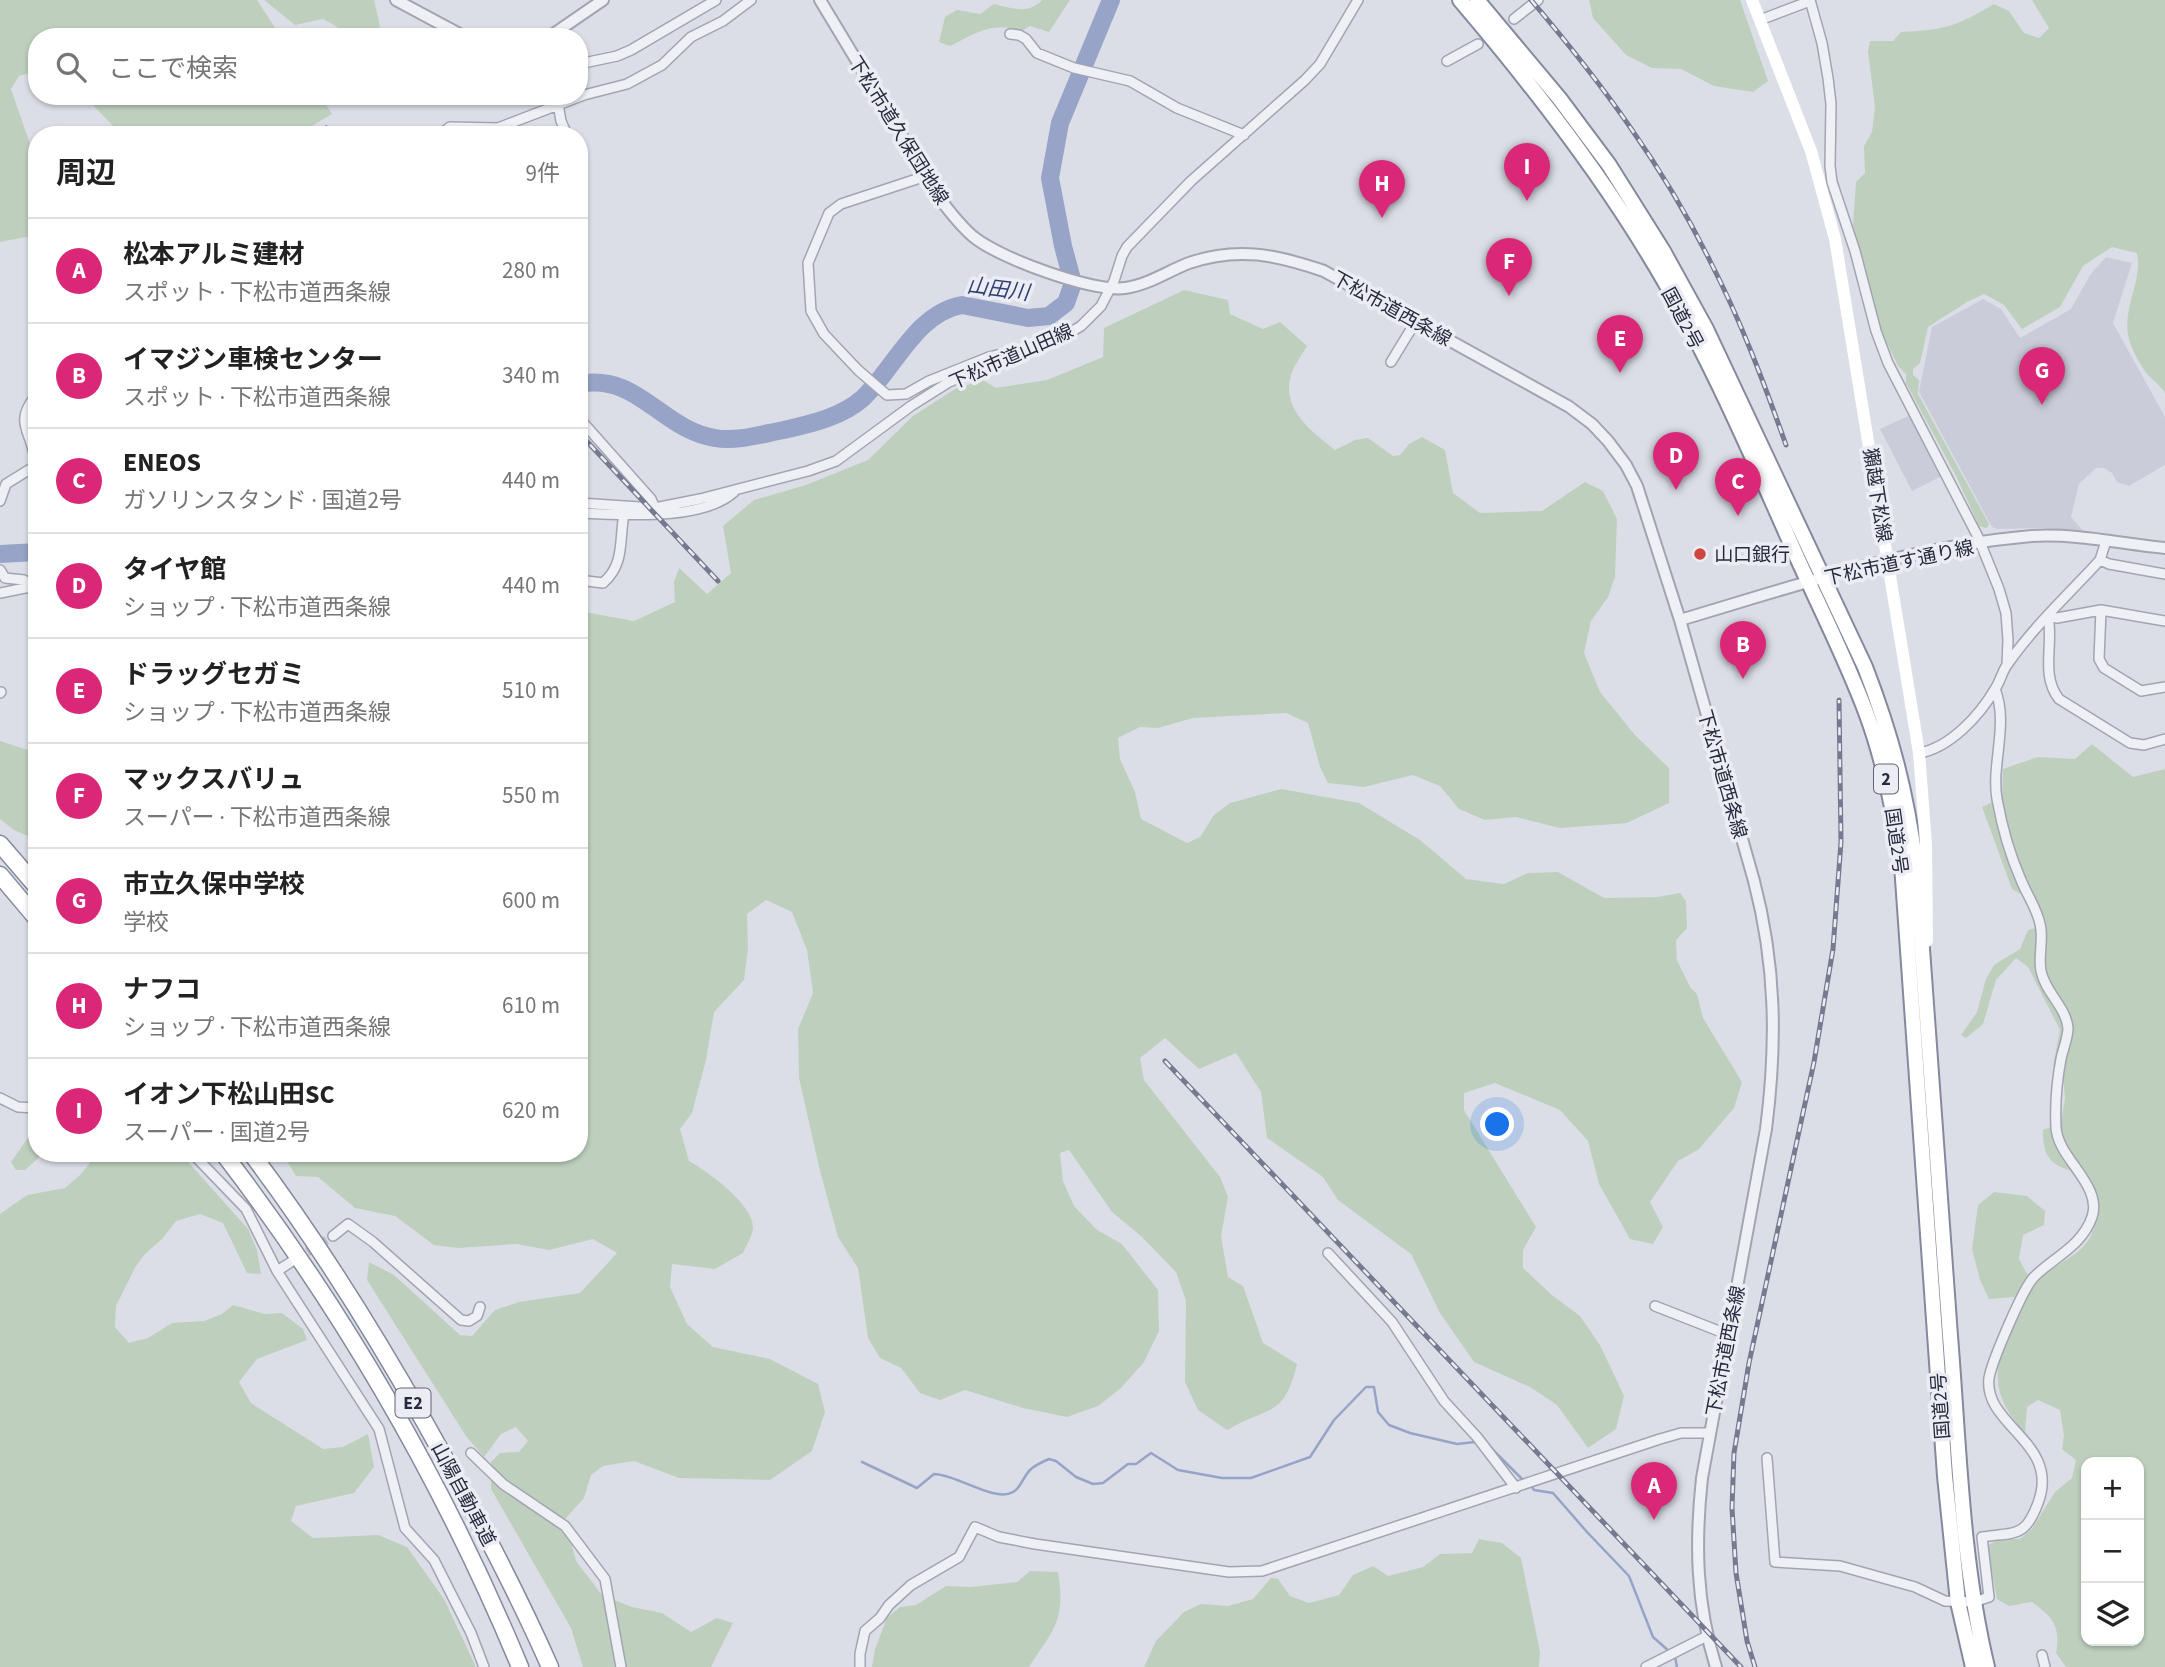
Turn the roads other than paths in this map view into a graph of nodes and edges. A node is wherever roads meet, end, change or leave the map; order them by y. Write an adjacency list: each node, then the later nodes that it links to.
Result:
1 (396, 0): 14 (street)
2 (603, 0): 15 (street)
3 (716, 0): 19 (street)
4 (751, 0): 20 (street)
5 (820, 0): 26 (street, 下松市道久保団地線)
6 (1358, 0): 25 (street, 下松市道山田線)
7 (1460, 0): 51 (highway, 国道2号 / 2)
8 (1477, 0): 48 (highway, 国道2号 / 2)
9 (1538, 0): 12 (street)
10 (1752, 0): 13 (main road, 獺越下松線)
11 (1810, 1): 13 (street); 42 (street)
12 (1514, 19)
13 (1760, 20): 44 (main road, 獺越下松線)
14 (448, 28)
15 (565, 28)
16 (1010, 34): 25 (street)
17 (1478, 44): 18 (street)
18 (1447, 61)
19 (588, 62)
20 (588, 95)
21 (556, 105): 23 (street)
22 (558, 105): 24 (street)
23 (503, 126)
24 (563, 126)
25 (1244, 135): 27 (street, 下松市道山田線)
26 (926, 176): 27 (street, 下松市道久保団地線); 29 (street)
27 (1111, 288): 28 (street, 下松市道西条線); 29 (street, 下松市道山田線)
28 (1416, 321): 30 (street); 56 (street, 下松市道西条線)
29 (1012, 356): 35 (street, 下松市道山田線)
30 (1391, 362)
31 (28, 405): 33 (street)
32 (588, 428): 38 (street)
33 (28, 435)
34 (28, 470): 36 (street)
35 (738, 488): 38 (street, 下松市道山田線); 40 (street)
36 (0, 501)
37 (588, 504): 38 (street, 下松市道山田線)
38 (655, 508)
39 (588, 513): 40 (street)
40 (624, 514): 49 (street)
41 (2106, 541): 42 (street, 下松市道す通り線); 43 (street, 下松市道す通り線); 45 (street)
42 (1981, 544): 44 (street, 下松市道す通り線); 58 (street)
43 (2165, 548)
44 (1888, 560): 48 (street, 下松市道す通り線); 62 (main road, 獺越下松線)
45 (2100, 560): 47 (street); 55 (street)
46 (0, 570): 50 (street)
47 (2165, 574)
48 (1824, 578): 51 (street, 下松市道す通り線); 67 (highway, 国道2号 / 2)
49 (588, 581)
50 (28, 582)
51 (1808, 582): 56 (street, 下松市道す通り線); 85 (highway, 国道2号 / 2)
52 (28, 587): 53 (street)
53 (0, 593)
54 (2101, 610): 55 (street); 57 (street); 59 (street)
55 (2048, 616): 58 (street); 61 (street)
56 (1680, 620): 79 (street, 下松市道西条線)
57 (2165, 621)
58 (2007, 665): 60 (street)
59 (2165, 687)
60 (1995, 689): 62 (street); 84 (street)
61 (2165, 739)
62 (1919, 753): 67 (main road, 獺越下松線)
63 (0, 844): 65 (highway)
64 (0, 875): 66 (highway)
65 (28, 877)
66 (28, 908)
67 (1926, 1005): 84 (highway, 国道2号 / 2)
68 (0, 1098): 69 (street)
69 (28, 1108)
70 (201, 1162): 76 (street)
71 (230, 1162): 89 (highway, 山陽自動車道 / E2)
72 (257, 1162): 90 (highway, 山陽自動車道 / E2)
73 (333, 1236): 78 (street)
74 (1328, 1253): 83 (street)
75 (291, 1262): 76 (street)
76 (277, 1271): 88 (street)
77 (1655, 1306): 79 (street)
78 (480, 1307)
79 (1729, 1335): 80 (street, 下松市道西条線)
80 (1710, 1433): 83 (street); 86 (street, 下松市道西条線)
81 (471, 1453): 91 (street)
82 (1767, 1458): 85 (street)
83 (1516, 1488): 92 (street)
84 (1974, 1601): 85 (street); 96 (highway, 国道2号 / 2)
85 (1958, 1602): 95 (highway, 国道2号 / 2)
86 (1707, 1636): 93 (street); 94 (street, 下松市道西条線)
87 (2042, 1655): 97 (street)
88 (484, 1667)
89 (520, 1667)
90 (550, 1667)
91 (621, 1667)
92 (860, 1667)
93 (1646, 1667)
94 (1716, 1667)
95 (1973, 1667)
96 (1987, 1667)
97 (2045, 1667)

